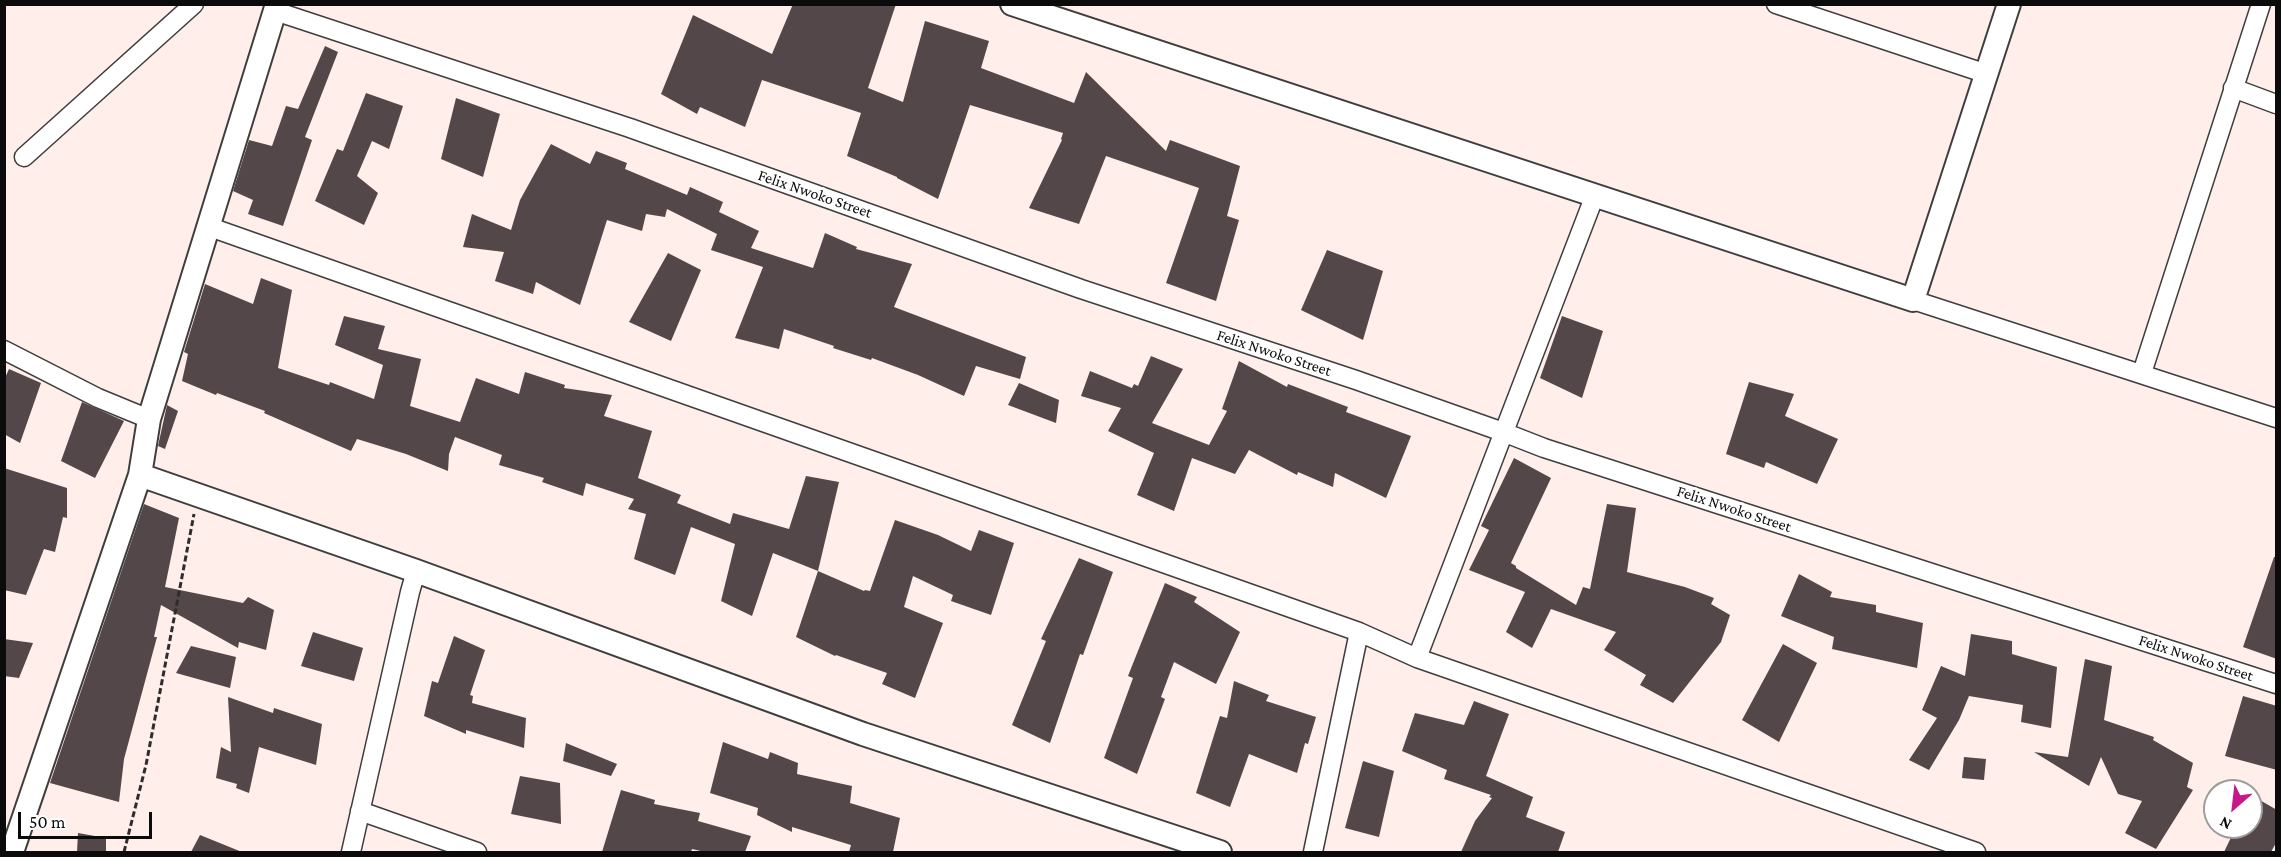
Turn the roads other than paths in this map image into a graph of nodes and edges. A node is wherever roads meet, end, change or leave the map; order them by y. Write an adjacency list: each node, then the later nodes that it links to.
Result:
1 (194, 4): 10 (street)
2 (1012, 4): 11 (street)
3 (1776, 4): 7 (street)
4 (2009, 4): 7 (street)
5 (2261, 4): 8 (street)
6 (276, 8): 12 (street); 18 (street, Felix Nwoko Street)
7 (1987, 74): 13 (street)
8 (2233, 88): 9 (street); 15 (street)
9 (2277, 104)
10 (24, 158)
11 (1595, 195): 13 (street); 18 (street)
12 (207, 226): 17 (street); 21 (street)
13 (1913, 300): 15 (street)
14 (4, 350): 17 (street)
15 (2142, 373): 16 (street)
16 (2277, 418)
17 (149, 419): 19 (street)
18 (1503, 432): 22 (street); 23 (street, Felix Nwoko Street)
19 (140, 475): 20 (street); 25 (street)
20 (417, 571): 24 (street); 28 (street)
21 (1359, 632): 22 (street); 29 (street)
22 (1417, 658): 30 (street)
23 (2277, 684)
24 (360, 811): 26 (street); 27 (street)
25 (12, 852)
26 (351, 852)
27 (477, 852)
28 (1220, 852)
29 (1313, 852)
30 (1976, 852)

